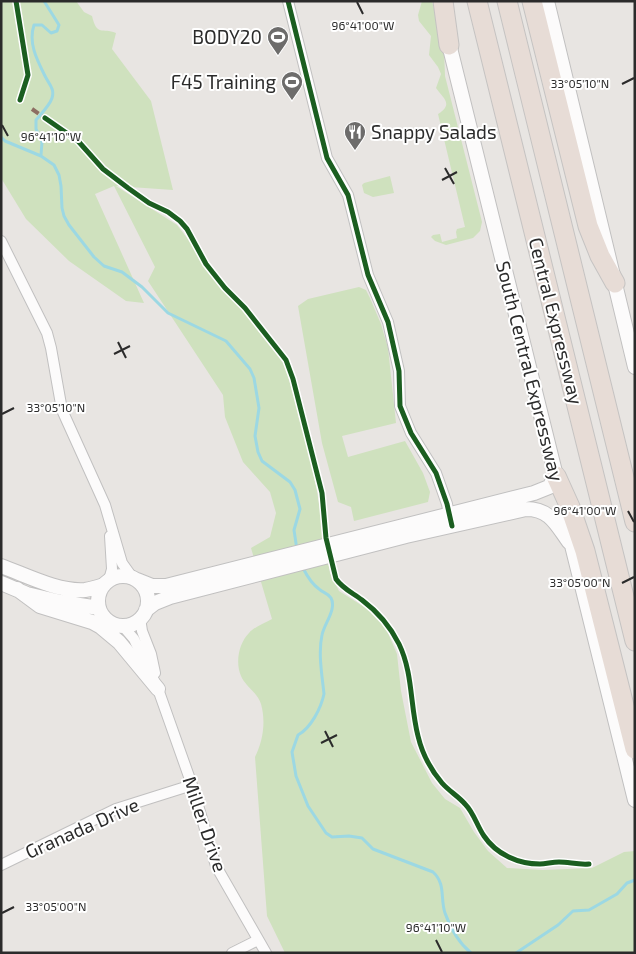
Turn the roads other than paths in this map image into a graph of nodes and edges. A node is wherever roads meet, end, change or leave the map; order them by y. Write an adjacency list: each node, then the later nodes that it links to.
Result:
1 (288, 1): 14 (street)
2 (438, 1): 8 (street, South Central Expressway)
3 (443, 1): 8 (highway)
4 (477, 1): 26 (highway, Central Expressway)
5 (507, 1): 15 (highway, Central Expressway)
6 (532, 1): 10 (highway)
7 (547, 1): 10 (street)
8 (449, 45): 12 (street, South Central Expressway)
9 (1, 241): 13 (street)
10 (614, 283): 11 (street)
11 (635, 367)
12 (556, 476): 14 (street); 16 (street, South Central Expressway); 28 (highway)
13 (108, 512): 19 (street); 21 (street)
14 (450, 520): 16 (street); 18 (street)
15 (635, 522)
16 (572, 546): 30 (street, South Central Expressway)
17 (1, 566): 21 (street)
18 (258, 568): 19 (street); 24 (street)
19 (134, 579): 21 (street); 24 (street)
20 (1, 582): 22 (street)
21 (106, 583): 23 (street)
22 (17, 589): 23 (street); 27 (street)
23 (99, 608): 25 (street)
24 (143, 614): 25 (street); 27 (street, Miller Drive)
25 (122, 625): 27 (street, Miller Drive)
26 (635, 641)
27 (158, 689): 29 (street, Miller Drive)
28 (635, 749)
29 (192, 785): 31 (street, Granada Drive); 32 (street, Miller Drive)
30 (635, 800)
31 (1, 865)
32 (258, 940): 33 (street); 34 (street, Miller Drive)
33 (232, 953)
34 (266, 953)

